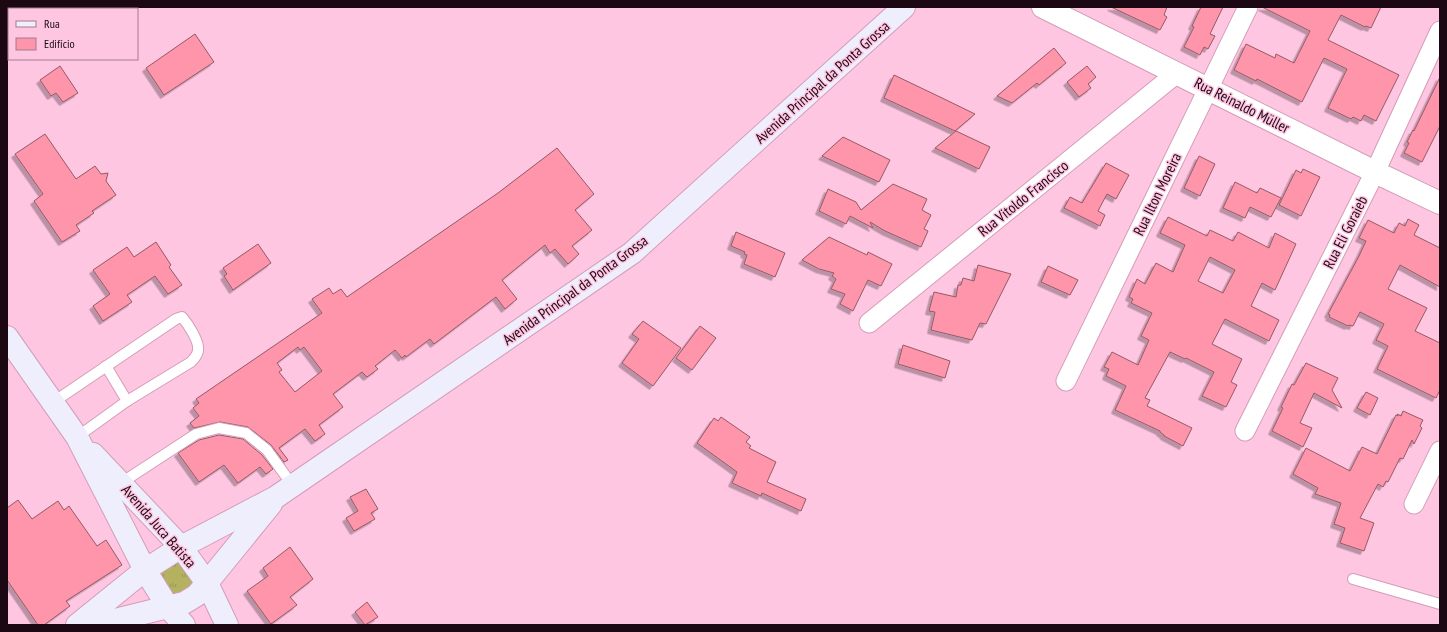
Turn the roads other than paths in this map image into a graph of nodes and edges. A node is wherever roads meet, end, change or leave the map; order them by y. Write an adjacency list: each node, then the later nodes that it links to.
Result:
1 (904, 7): 19 (main road, Avenida Principal da Ponta Grossa)
2 (1044, 7): 5 (street, Rua Reinaldo Müller)
3 (1248, 7): 6 (street, Rua Ilton Moreira)
4 (1440, 31): 7 (street, Rua Eli Goraieb)
5 (1177, 73): 6 (street, Rua Reinaldo Müller); 9 (street, Rua Vitoldo Francisco)
6 (1208, 89): 7 (street, Rua Reinaldo Müller); 12 (street, Rua Ilton Moreira)
7 (1375, 172): 8 (street, Rua Reinaldo Müller); 15 (street, Rua Eli Goraieb)
8 (1440, 203)
9 (869, 323)
10 (7, 337): 14 (main road, Avenida Juca Batista)
11 (106, 366): 13 (lane); 13 (lane); 14 (lane)
12 (1066, 381)
13 (127, 401): 16 (lane)
14 (52, 403): 16 (main road, Avenida Juca Batista)
15 (1245, 431)
16 (77, 437): 18 (main road, Avenida Juca Batista); 22 (main road, Avenida Juca Batista)
17 (1440, 451): 20 (street)
18 (121, 483): 19 (lane); 21 (main road, Avenida Juca Batista)
19 (285, 492): 21 (main road, Avenida Principal da Ponta Grossa); 24 (main road, Avenida Principal da Ponta Grossa)
20 (1414, 504)
21 (181, 546): 22 (main road, Avenida Principal da Ponta Grossa); 24 (main road, Avenida Juca Batista)
22 (145, 570): 26 (main road, Avenida Juca Batista); 27 (main road, Avenida Principal da Ponta Grossa)
23 (1353, 579): 25 (lane)
24 (207, 584): 26 (main road, Avenida Principal da Ponta Grossa); 30 (main road, Avenida Juca Batista)
25 (1440, 604)
26 (168, 608): 28 (main road, Avenida Principal da Ponta Grossa); 29 (main road, Avenida Juca Batista)
27 (78, 625)
28 (95, 625)
29 (184, 625)
30 (227, 625)

